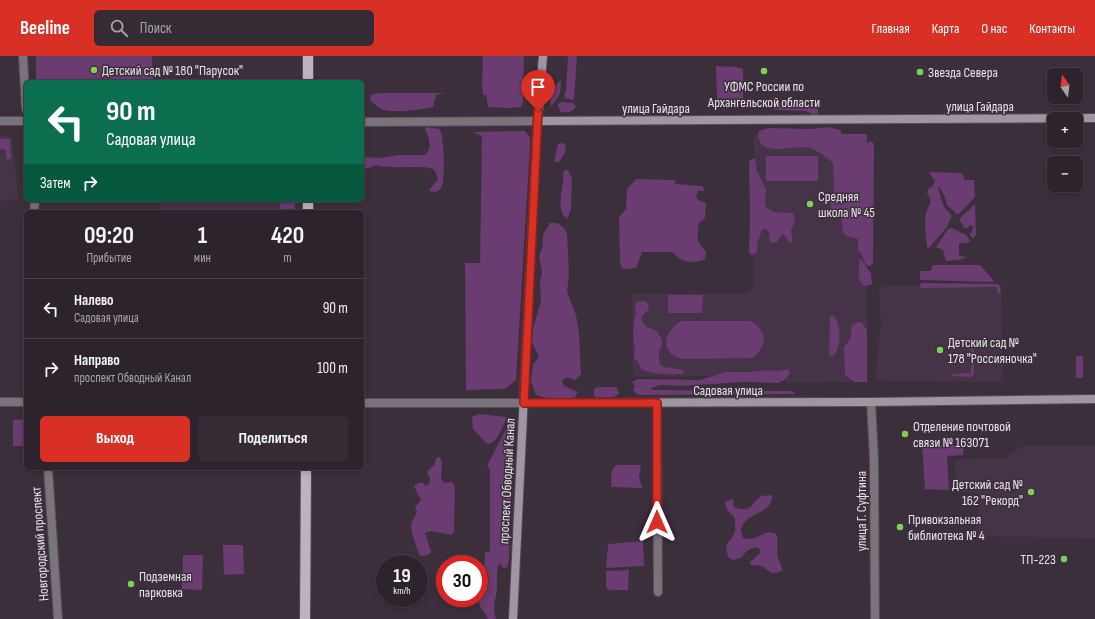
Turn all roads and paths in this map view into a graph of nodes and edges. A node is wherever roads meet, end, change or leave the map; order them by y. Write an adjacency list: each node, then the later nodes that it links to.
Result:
1 (23, 56): 4 (street)
2 (308, 56): 5 (main road)
3 (543, 56): 9 (street, проспект Обводный Канал)
4 (24, 80)
5 (308, 80)
6 (1095, 118): 9 (street, улица Гайдара)
7 (0, 120): 8 (street)
8 (24, 121)
9 (538, 121): 10 (street, улица Гайдара); 16 (street, проспект Обводный Канал)
10 (364, 122)
11 (1095, 399): 14 (street, Садовая улица)
12 (0, 402): 13 (street)
13 (24, 402)
14 (871, 402): 17 (street, Садовая улица); 24 (street, улица Г. Суфтина)
15 (364, 403): 16 (street, Садовая улица)
16 (524, 403): 17 (street, Садовая улица); 23 (street, проспект Обводный Канал)
17 (657, 403): 20 (street)
18 (48, 470): 21 (street, Новгородский проспект)
19 (306, 470): 22 (main road)
20 (658, 592)
21 (58, 619)
22 (306, 619)
23 (513, 619)
24 (876, 619)

